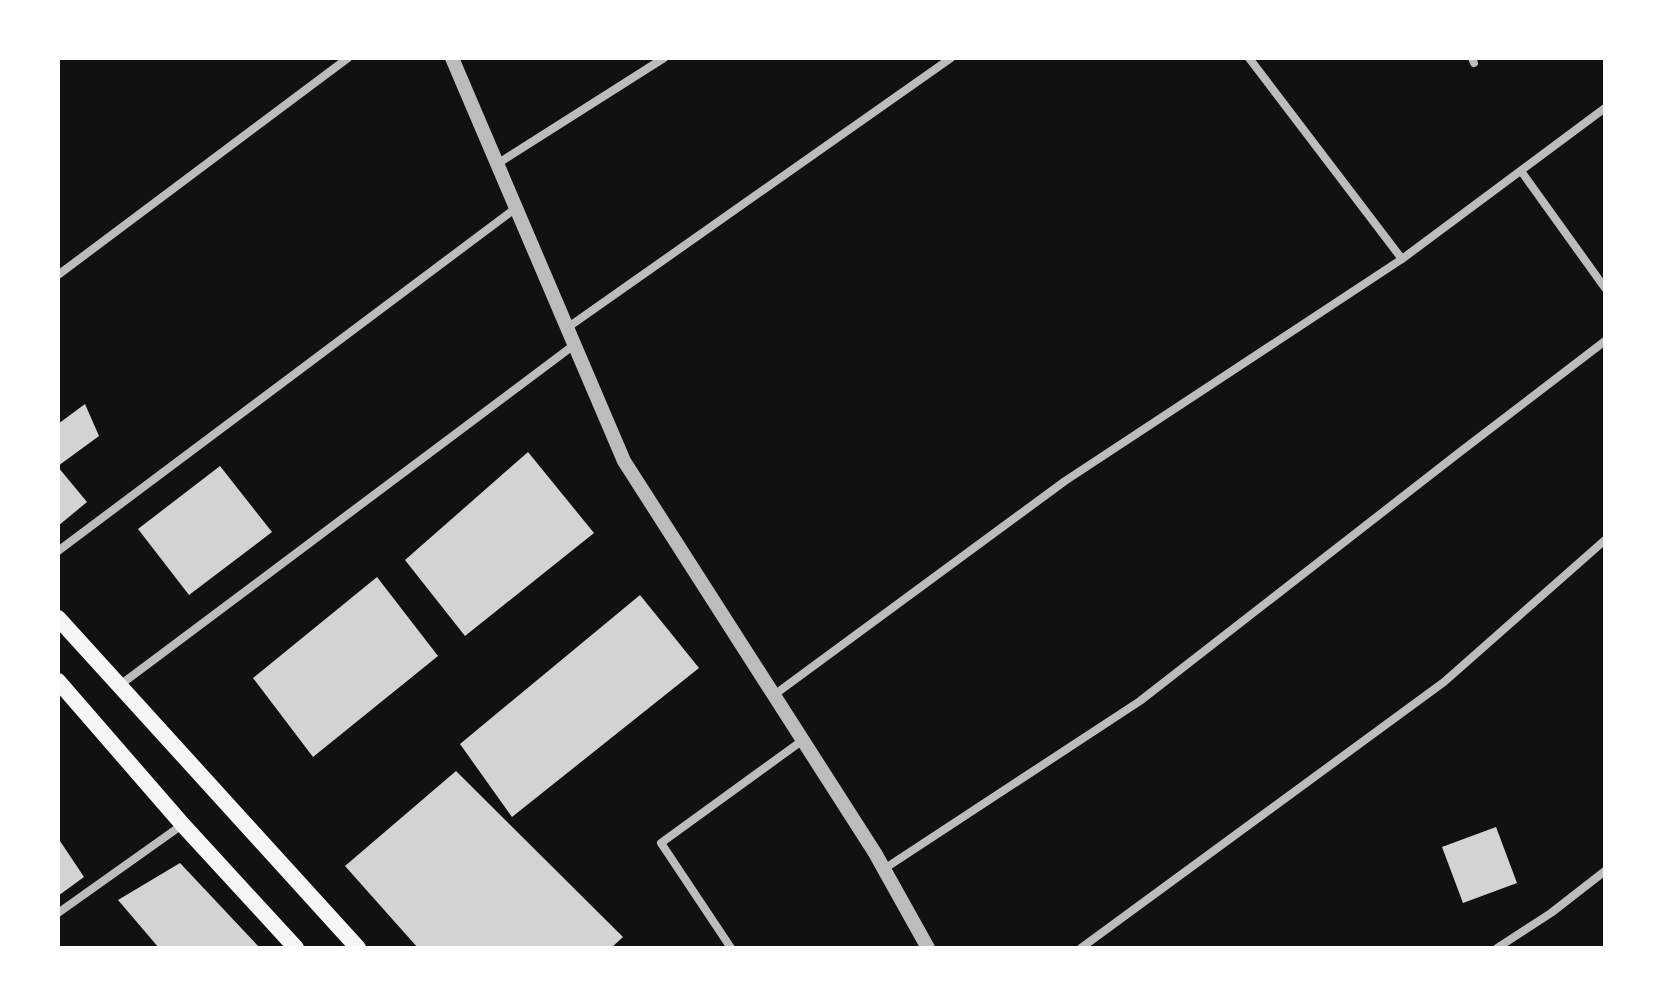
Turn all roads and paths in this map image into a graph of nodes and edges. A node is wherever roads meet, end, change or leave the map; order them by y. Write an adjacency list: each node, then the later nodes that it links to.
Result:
1 (348, 58): 11 (street)
2 (452, 58): 7 (street)
3 (664, 58): 7 (street)
4 (951, 58): 13 (street)
5 (1249, 58): 10 (street)
6 (1605, 108): 8 (street)
7 (497, 164): 9 (street)
8 (1521, 171): 10 (street); 12 (street)
9 (516, 208): 13 (street); 17 (street)
10 (1402, 259): 21 (street)
11 (58, 275)
12 (1605, 288)
13 (567, 328): 15 (street)
14 (1605, 341): 24 (street)
15 (574, 345): 19 (street); 21 (street)
16 (1605, 540): 31 (street)
17 (58, 551)
18 (58, 618): 19 (main road)
19 (120, 685): 28 (main road)
20 (60, 686): 23 (main road)
21 (774, 695): 22 (street)
22 (803, 740): 24 (street); 29 (street)
23 (183, 825): 26 (street); 27 (main road)
24 (884, 869): 30 (street)
25 (1605, 871): 32 (street)
26 (58, 913)
27 (296, 948)
28 (358, 948)
29 (731, 948)
30 (928, 948)
31 (1081, 948)
32 (1497, 948)

